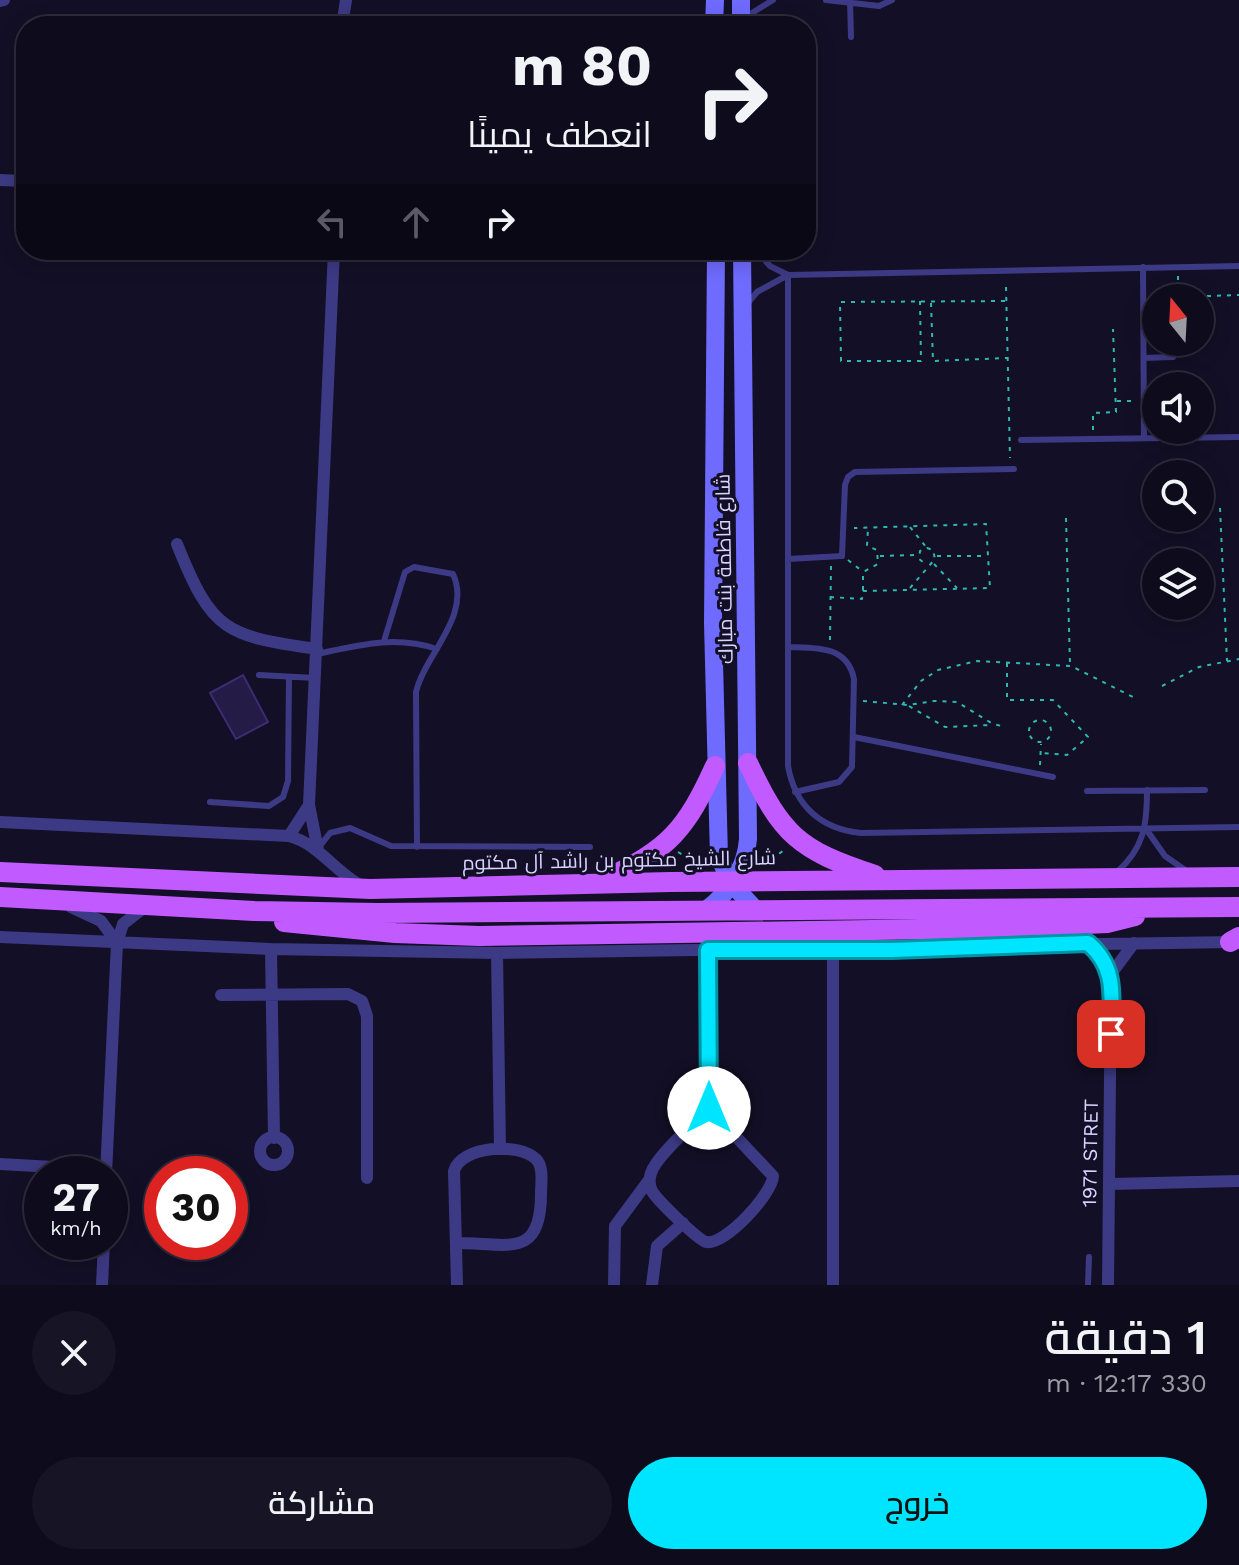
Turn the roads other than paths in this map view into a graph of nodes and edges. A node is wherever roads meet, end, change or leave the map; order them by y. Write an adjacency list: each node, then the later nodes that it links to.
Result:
1 (773, 0): 5 (lane)
2 (826, 0): 4 (lane)
3 (892, 0): 4 (lane)
4 (850, 1): 6 (lane)
5 (751, 16)
6 (851, 37)
7 (334, 260): 29 (street)
8 (716, 260): 35 (street, شارع فاطمة بنت مبارك)
9 (742, 260): 15 (street, شارع فاطمة بنت مبارك)
10 (765, 260): 13 (lane)
11 (1239, 266): 12 (lane)
12 (1143, 267): 13 (lane); 14 (lane)
13 (788, 275): 15 (lane); 25 (lane)
14 (1143, 284)
15 (743, 311): 34 (street, شارع فاطمة بنت مبارك)
16 (1173, 357): 17 (lane)
17 (1144, 358): 18 (lane)
18 (1144, 372)
19 (1214, 437): 20 (lane)
20 (1239, 437)
21 (1142, 438): 22 (lane)
22 (1021, 440)
23 (1012, 469): 25 (lane)
24 (177, 544): 29 (street)
25 (788, 559): 27 (lane)
26 (384, 641): 28 (lane); 28 (lane); 29 (lane)
27 (788, 647): 33 (lane); 40 (lane)
28 (437, 649): 49 (lane)
29 (317, 652): 32 (street)
30 (259, 675): 31 (lane)
31 (289, 677): 32 (lane); 41 (lane)
32 (315, 678): 42 (street)
33 (854, 737): 36 (lane); 40 (lane)
34 (748, 763): 48 (street, شارع فاطمة بنت مبارك); 57 (main road)
35 (715, 766): 47 (street, شارع فاطمة بنت مبارك); 60 (main road)
36 (1053, 777)
37 (1147, 790): 38 (lane); 39 (lane); 45 (lane)
38 (1205, 790)
39 (1087, 791)
40 (795, 792): 45 (lane)
41 (210, 802)
42 (309, 805): 46 (street); 51 (street)
43 (0, 822): 46 (street)
44 (1239, 827): 45 (lane)
45 (1146, 829): 53 (lane); 55 (lane)
46 (289, 836): 51 (street)
47 (719, 837): 48 (street); 59 (street, شارع فاطمة بنت مبارك)
48 (748, 839): 59 (street, شارع فاطمة بنت مبارك)
49 (417, 847): 50 (lane); 51 (lane)
50 (590, 847)
51 (318, 850): 61 (street)
52 (0, 872): 61 (main road, شارع الشيخ مكتوم بن راشد آل مكتوم)
53 (1202, 877): 54 (main road, شارع الشيخ مكتوم بن راشد آل مكتوم); 55 (main road, شارع الشيخ مكتوم بن راشد آل مكتوم)
54 (1239, 877)
55 (1107, 879): 57 (main road, شارع الشيخ مكتوم بن راشد آل مكتوم)
56 (797, 881): 57 (main road, شارع الشيخ مكتوم بن راشد آل مكتوم); 59 (main road, شارع الشيخ مكتوم بن راشد آل مكتوم); 70 (main road)
57 (894, 881)
58 (671, 882): 59 (main road, شارع الشيخ مكتوم بن راشد آل مكتوم); 60 (main road, شارع الشيخ مكتوم بن راشد آل مكتوم); 67 (main road)
59 (731, 883): 68 (street, شارع فاطمة بنت مبارك); 69 (street, شارع فاطمة بنت مبارك)
60 (592, 884): 61 (main road, شارع الشيخ مكتوم بن راشد آل مكتوم)
61 (370, 889)
62 (0, 897): 63 (main road)
63 (48, 899): 64 (main road); 74 (street)
64 (146, 906): 71 (main road); 74 (street)
65 (1239, 907): 66 (main road)
66 (1152, 908): 70 (main road); 71 (main road)
67 (644, 910): 68 (main road); 71 (main road)
68 (706, 910): 69 (main road)
69 (756, 910): 70 (main road)
70 (807, 910)
71 (254, 911)
72 (0, 937): 74 (street)
73 (1236, 940): 76 (street)
74 (117, 943): 77 (street); 87 (street)
75 (1088, 943): 76 (street); 79 (street); 81 (street)
76 (1134, 943): 81 (street)
77 (271, 949): 80 (street); 83 (street)
78 (708, 950): 79 (street); 80 (street); 84 (street)
79 (833, 950): 102 (street)
80 (497, 953): 86 (street)
81 (1111, 974): 93 (street, 1971 STRET)
82 (221, 995): 83 (street)
83 (272, 995): 85 (street); 90 (street)
84 (709, 1108): 91 (street); 94 (street)
85 (274, 1138)
86 (500, 1149): 95 (street); 95 (street)
87 (107, 1156)
88 (0, 1164): 89 (street)
89 (24, 1166)
90 (367, 1178)
91 (649, 1180): 94 (street); 100 (street)
92 (1239, 1181): 93 (street)
93 (1111, 1184): 104 (street, 1971 STRET)
94 (683, 1223): 101 (street)
95 (456, 1243): 99 (street)
96 (1089, 1257): 103 (lane)
97 (103, 1260): 98 (street)
98 (102, 1285)
99 (457, 1285)
100 (614, 1285)
101 (652, 1285)
102 (833, 1285)
103 (1088, 1285)
104 (1108, 1285)

